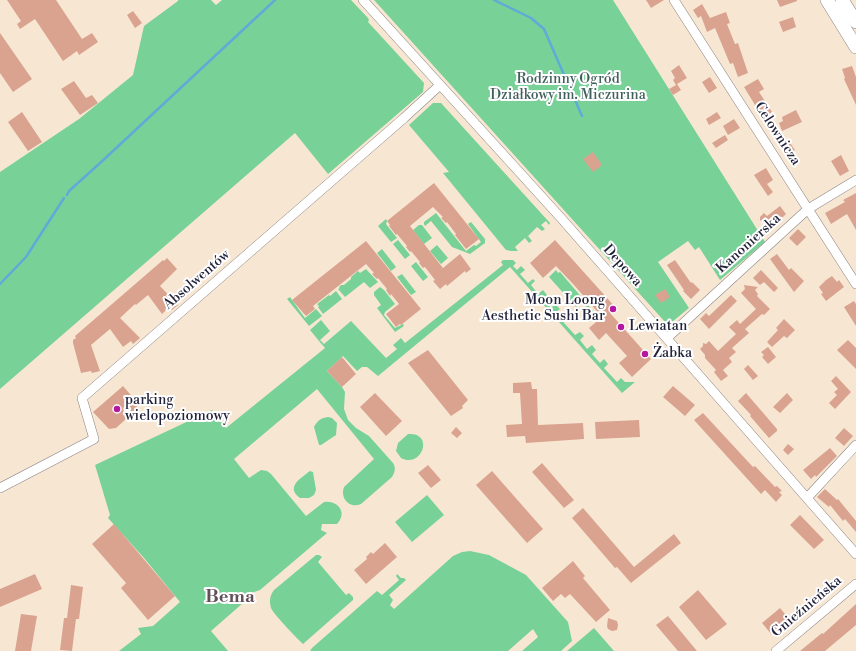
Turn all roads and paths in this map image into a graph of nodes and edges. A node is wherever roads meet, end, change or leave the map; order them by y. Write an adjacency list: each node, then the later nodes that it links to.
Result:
1 (363, 0): 7 (street, Depowa)
2 (674, 0): 9 (street, Celownicza)
3 (827, 0): 6 (main road)
4 (842, 0): 5 (main road)
5 (856, 22)
6 (856, 47)
7 (440, 85): 11 (street, Depowa); 13 (street, Absolwentów)
8 (856, 180): 9 (street, Kanonierska)
9 (808, 209): 10 (street, Celownicza); 11 (street, Kanonierska)
10 (856, 284)
11 (667, 338): 14 (street, Depowa)
12 (856, 445): 14 (street)
13 (0, 488)
14 (807, 498): 15 (street, Depowa)
15 (856, 554)
16 (856, 584): 17 (street, Gnieźnieńska)
17 (776, 651)

